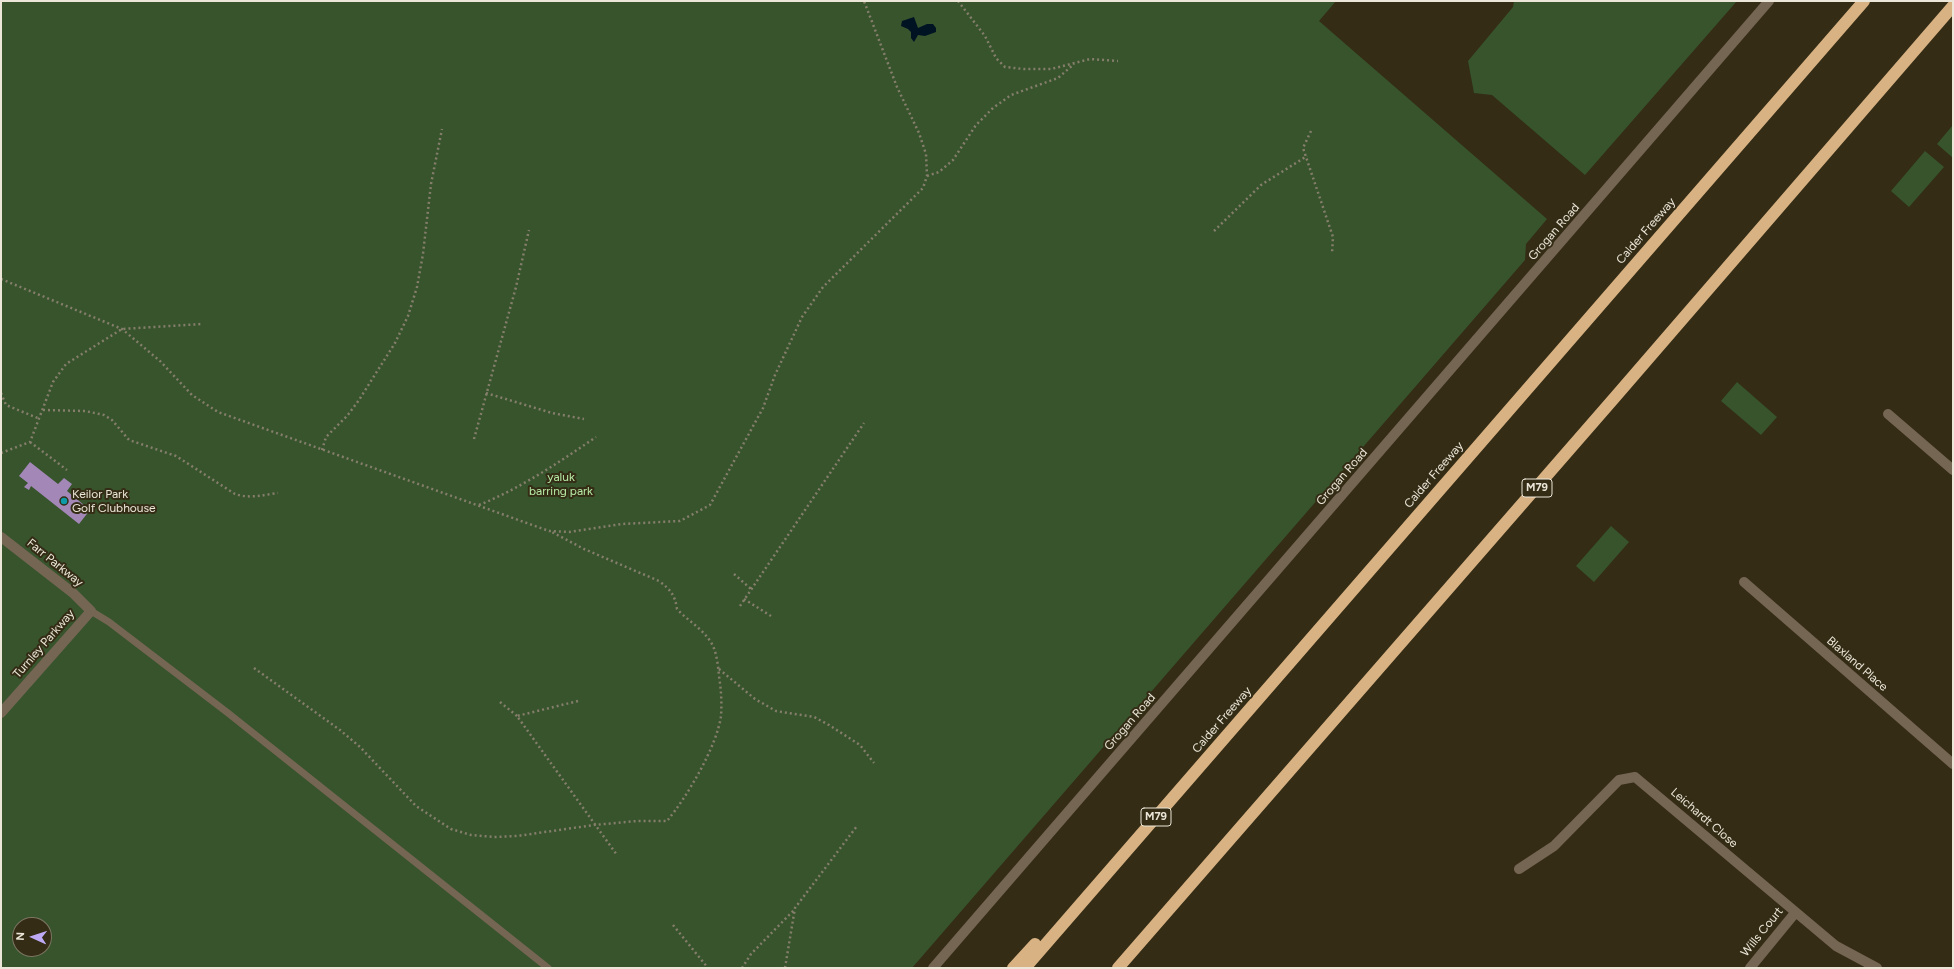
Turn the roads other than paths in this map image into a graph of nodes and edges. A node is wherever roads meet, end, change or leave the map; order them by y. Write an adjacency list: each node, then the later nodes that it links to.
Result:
1 (1769, 1): 15 (street, Grogan Road)
2 (1864, 1): 9 (highway, Calder Freeway / M79)
3 (1953, 6): 18 (highway, M79)
4 (1888, 414): 5 (street)
5 (1953, 470)
6 (1, 537): 8 (street, Farr Parkway)
7 (1744, 582): 11 (street, Blaxland Place)
8 (91, 611): 10 (street, Turnley Parkway); 14 (lane)
9 (1287, 666): 16 (highway); 17 (highway, Calder Freeway / M79)
10 (1, 713)
11 (1953, 764)
12 (1519, 869): 13 (street, Leichardt Close)
13 (1795, 913): 19 (street, Wills Court); 20 (street, Leichardt Close)
14 (548, 968)
15 (934, 968)
16 (1013, 968)
17 (1025, 968)
18 (1118, 968)
19 (1750, 968)
20 (1877, 968)

